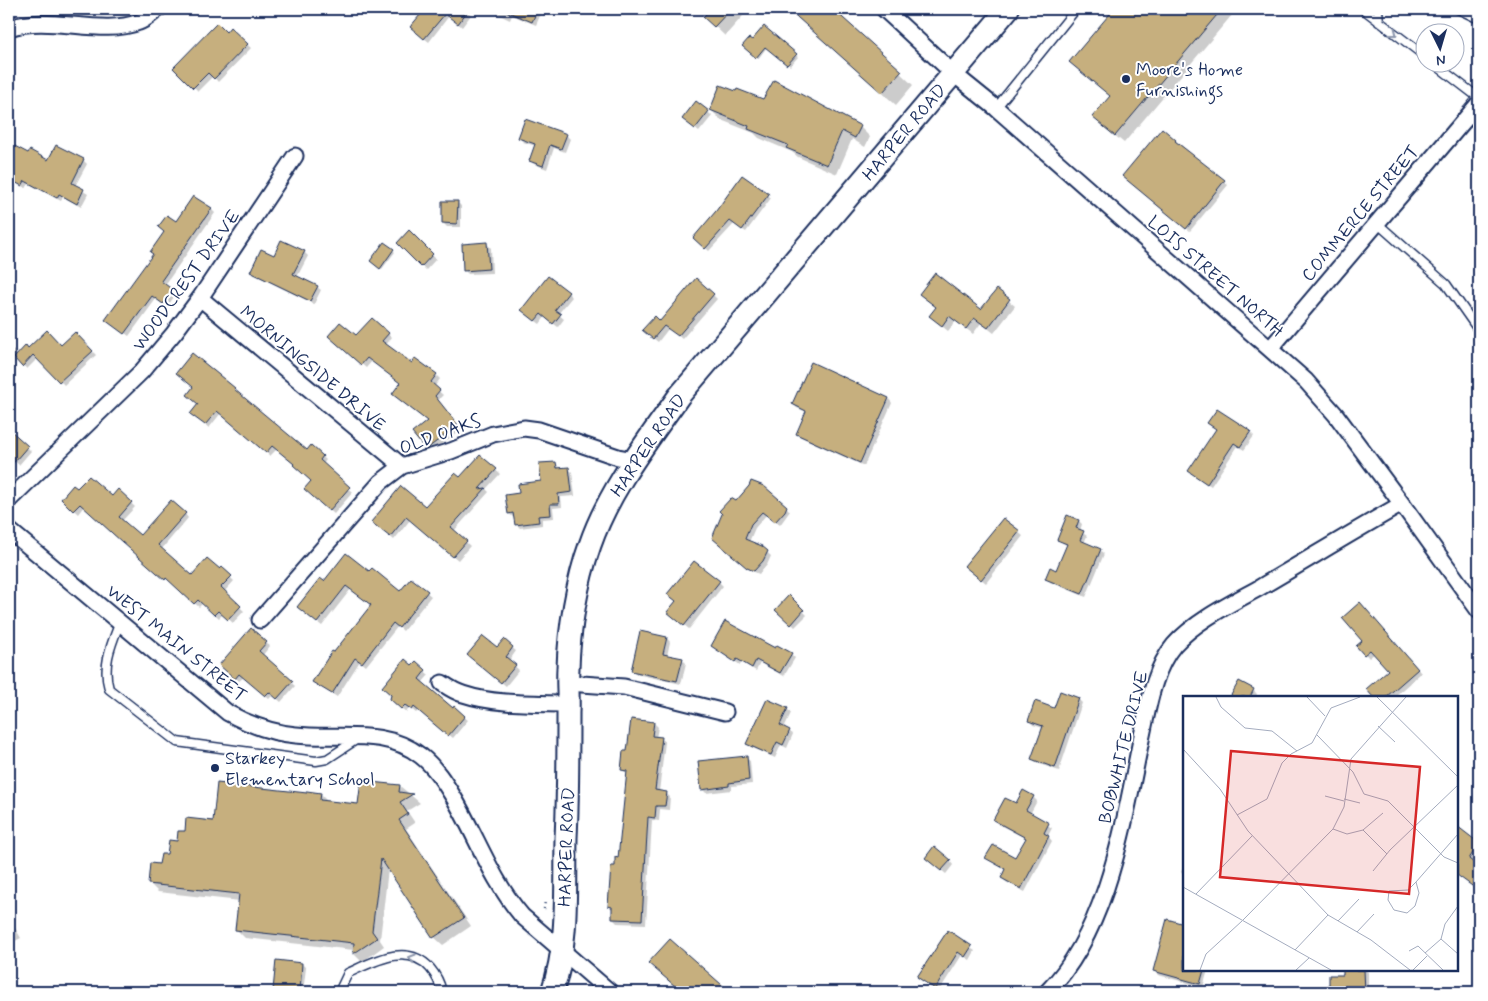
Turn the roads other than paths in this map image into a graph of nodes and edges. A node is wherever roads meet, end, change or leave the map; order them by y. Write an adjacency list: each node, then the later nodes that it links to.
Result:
1 (158, 9): 10 (street)
2 (884, 9): 13 (street, LOIS STREET NORTH)
3 (1008, 9): 13 (main road, HARPER ROAD)
4 (1076, 9): 16 (lane)
5 (1363, 9): 9 (lane)
6 (1378, 9): 9 (lane)
7 (1458, 9): 8 (lane)
8 (1479, 19)
9 (1380, 22): 11 (lane, one-way to 11)
10 (9, 28)
11 (1416, 49)
12 (1445, 72): 14 (lane)
13 (954, 74): 16 (street, LOIS STREET NORTH); 22 (main road, HARPER ROAD)
14 (1479, 98)
15 (1479, 103): 18 (street, COMMERCE STREET)
16 (996, 108): 21 (street, LOIS STREET NORTH)
17 (295, 156): 19 (street, WOODCREST DRIVE)
18 (1377, 223): 20 (lane); 21 (street, COMMERCE STREET)
19 (200, 298): 23 (street, MORNINGSIDE DRIVE); 24 (street, WOODCREST DRIVE)
20 (1479, 331)
21 (1270, 348): 25 (street, LOIS STREET NORTH)
22 (634, 460): 23 (street, OLD OAKS); 31 (main road, HARPER ROAD)
23 (402, 466): 28 (street, OLD OAKS)
24 (9, 500)
25 (1402, 504): 27 (street, LOIS STREET NORTH); 39 (street, BOBWHITE DRIVE)
26 (9, 530): 29 (street, WEST MAIN STREET)
27 (1479, 611)
28 (260, 620)
29 (120, 622): 33 (street, WEST MAIN STREET); 33 (lane)
30 (442, 683): 31 (street)
31 (568, 694): 32 (street); 34 (main road, HARPER ROAD)
32 (725, 712)
33 (362, 736): 34 (street, WEST MAIN STREET)
34 (561, 950): 37 (main road, HARPER ROAD); 38 (street, WEST MAIN STREET)
35 (339, 992): 36 (lane, one-way to 35)
36 (442, 992)
37 (552, 992)
38 (610, 992)
39 (1047, 992)

